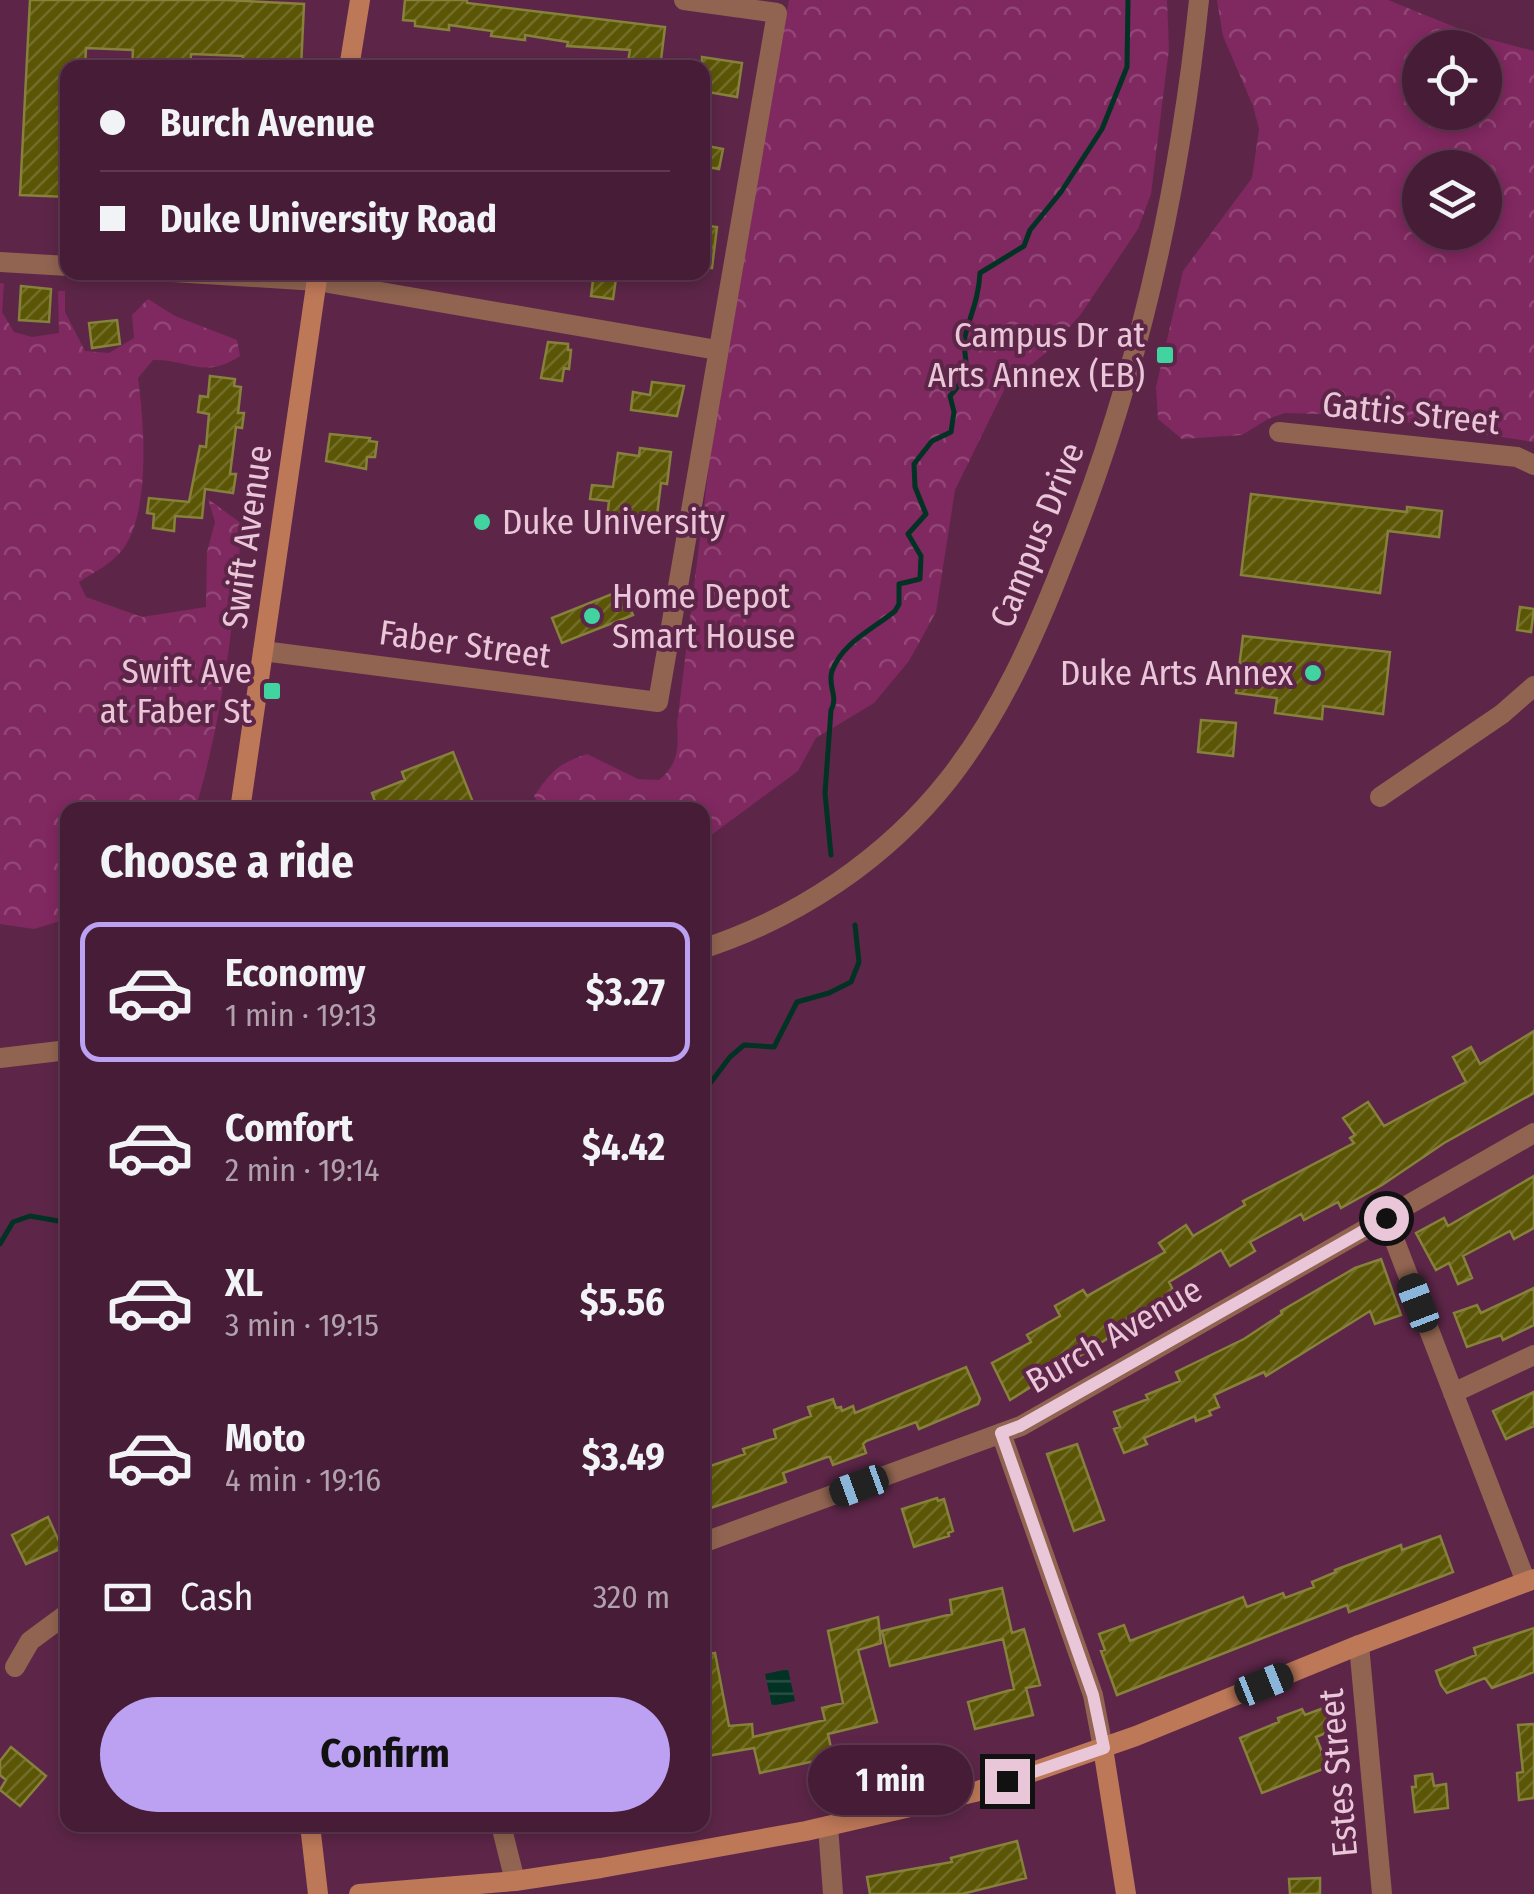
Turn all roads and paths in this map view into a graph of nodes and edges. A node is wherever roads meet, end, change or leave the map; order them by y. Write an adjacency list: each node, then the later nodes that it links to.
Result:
1 (360, 0): 4 (main road)
2 (684, 0): 9 (street)
3 (1199, 0): 16 (street, Campus Drive)
4 (350, 60)
5 (0, 262): 6 (street)
6 (60, 266)
7 (318, 280): 12 (main road, Swift Avenue)
8 (334, 280): 9 (street)
9 (717, 350): 12 (street, Faber Street)
10 (1280, 432): 11 (street, Gattis Street)
11 (1534, 465)
12 (263, 652): 15 (main road, Swift Avenue)
13 (1534, 686): 14 (street)
14 (1380, 797)
15 (241, 802)
16 (710, 946)
17 (60, 1051): 18 (street)
18 (0, 1058)
19 (1534, 1133): 20 (street, Burch Avenue)
20 (1386, 1218): 22 (street); 23 (street, Burch Avenue)
21 (1534, 1355): 22 (street)
22 (1453, 1392): 25 (street)
23 (1001, 1433): 24 (street, Burch Avenue); 29 (street)
24 (710, 1540)
25 (1530, 1580): 27 (main road)
26 (60, 1619): 28 (street)
27 (1359, 1645): 29 (main road); 38 (street, Estes Street)
28 (15, 1667)
29 (1104, 1748): 30 (main road); 37 (main road)
30 (828, 1826): 33 (main road); 36 (street)
31 (311, 1832): 34 (main road)
32 (503, 1832): 33 (street)
33 (515, 1881): 35 (main road)
34 (318, 1894)
35 (359, 1894)
36 (833, 1894)
37 (1126, 1894)
38 (1382, 1894)

